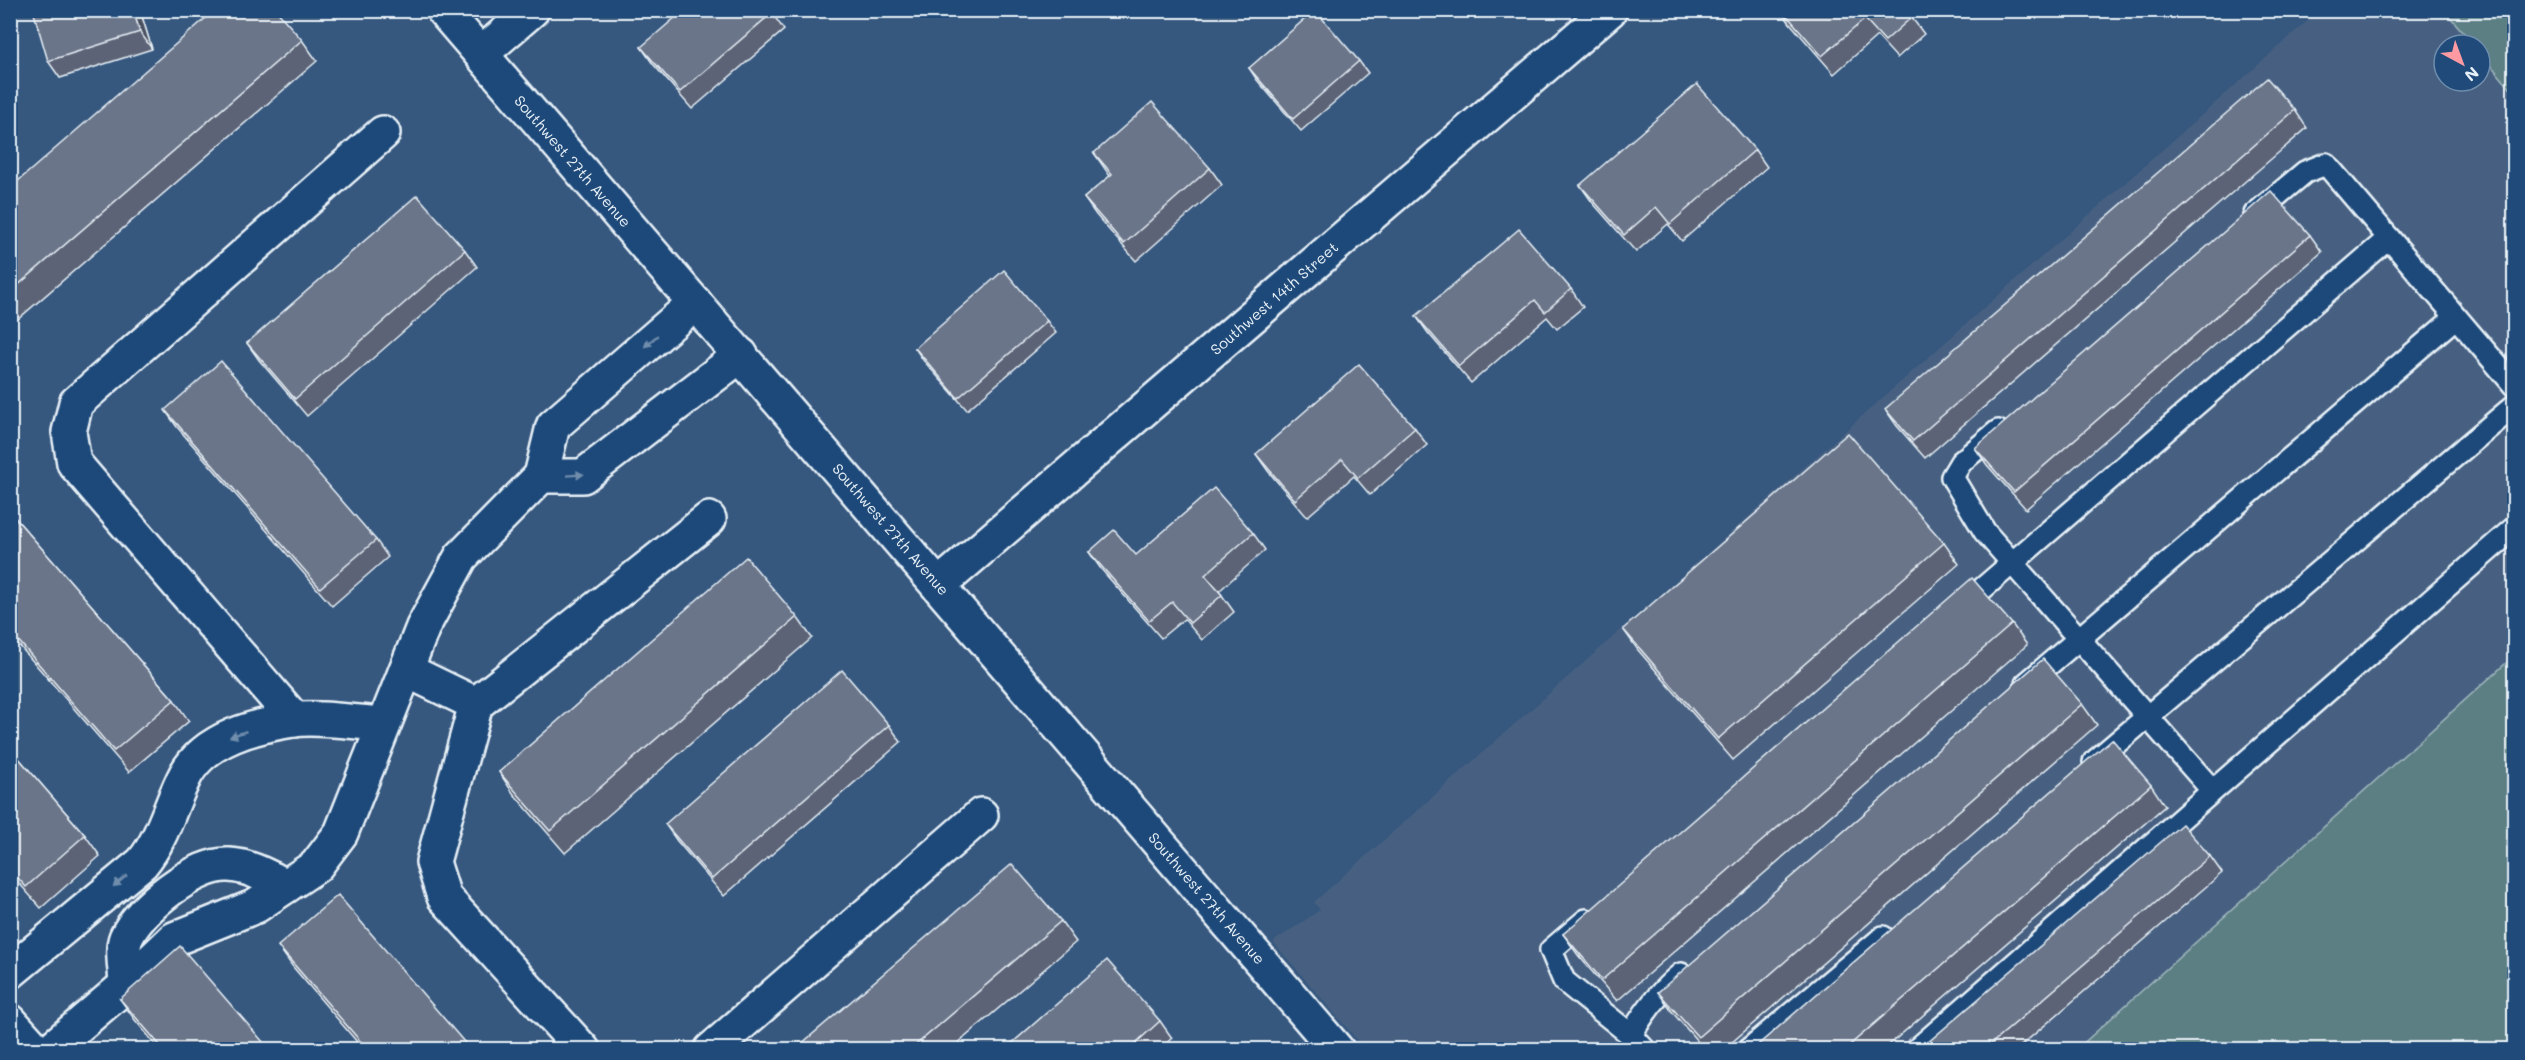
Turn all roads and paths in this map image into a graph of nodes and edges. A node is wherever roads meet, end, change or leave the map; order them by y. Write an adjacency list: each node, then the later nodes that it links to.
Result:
1 (444, 10): 4 (street, Southwest 27th Avenue)
2 (532, 10): 4 (street)
3 (1610, 10): 18 (street, Southwest 14th Street)
4 (481, 54): 8 (street, Southwest 27th Avenue)
5 (383, 134): 25 (street)
6 (2242, 225): 7 (lane)
7 (2389, 238): 9 (lane); 17 (lane)
8 (695, 303): 10 (street, Southwest 27th Avenue); 14 (street, one-way to 14)
9 (2456, 316): 11 (lane); 20 (lane)
10 (741, 356): 14 (street, one-way to 10); 18 (street, Southwest 27th Avenue)
11 (2514, 385)
12 (2514, 406): 24 (lane)
13 (2016, 416): 17 (lane)
14 (541, 476): 21 (street)
15 (709, 519): 23 (street)
16 (2514, 528): 28 (lane)
17 (2013, 563): 19 (lane); 20 (lane)
18 (939, 585): 42 (street, Southwest 27th Avenue)
19 (1940, 624)
20 (2079, 639): 22 (lane); 24 (lane)
21 (406, 670): 23 (street); 26 (street)
22 (2006, 700)
23 (476, 704): 40 (street)
24 (2148, 717): 27 (lane); 28 (lane)
25 (295, 720): 26 (street); 34 (street, one-way to 34)
26 (384, 724): 30 (street)
27 (2075, 777)
28 (2212, 790): 44 (lane)
29 (981, 814): 41 (street)
30 (286, 886): 35 (street); 35 (street)
31 (1605, 904): 37 (lane)
32 (1903, 921): 43 (lane)
33 (1696, 961): 37 (lane)
34 (10, 972)
35 (126, 985): 39 (street)
36 (10, 1021): 38 (street)
37 (1638, 1042)
38 (36, 1050)
39 (50, 1050)
40 (583, 1050)
41 (711, 1050)
42 (1337, 1050)
43 (1748, 1050)
44 (1916, 1050)

